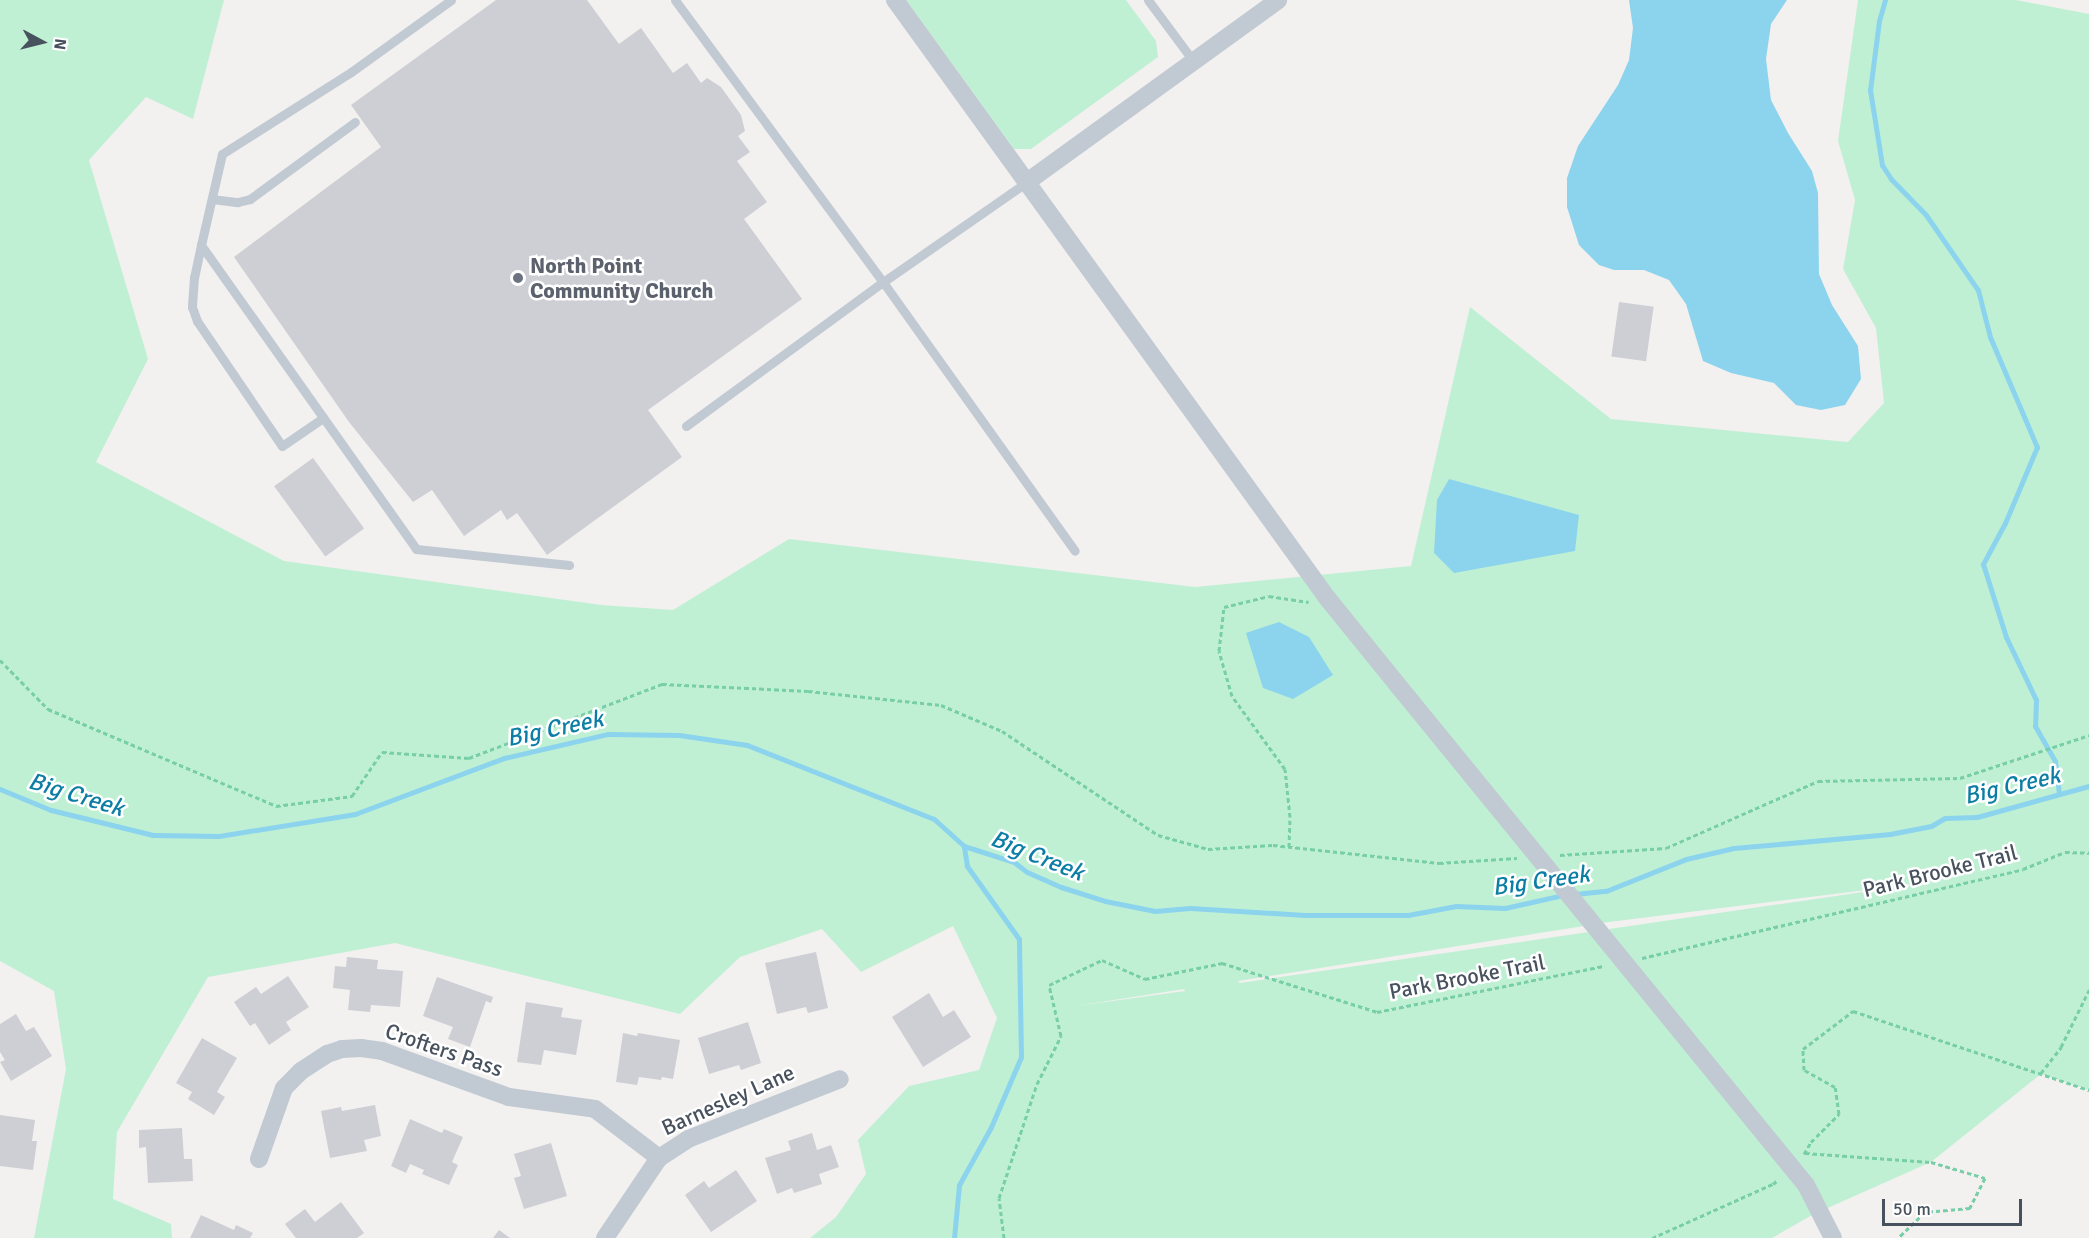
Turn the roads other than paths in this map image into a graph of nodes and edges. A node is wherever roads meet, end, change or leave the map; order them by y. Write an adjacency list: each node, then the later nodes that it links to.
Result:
1 (451, 0): 9 (lane)
2 (675, 0): 11 (lane)
3 (895, 0): 8 (street)
4 (1148, 0): 6 (lane)
5 (1278, 0): 6 (street)
6 (1194, 62): 8 (street)
7 (355, 122): 9 (lane)
8 (1027, 182): 11 (lane); 20 (street, bridge)
9 (212, 199): 10 (lane)
10 (201, 245): 12 (lane); 12 (lane)
11 (883, 282): 13 (lane); 14 (lane)
12 (323, 418): 15 (lane)
13 (686, 426)
14 (1075, 551)
15 (569, 565)
16 (840, 1079): 17 (street, Barnesley Lane)
17 (659, 1158): 18 (street, Crofters Pass); 19 (street, Barnesley Lane)
18 (259, 1159)
19 (605, 1238)
20 (1833, 1238)

